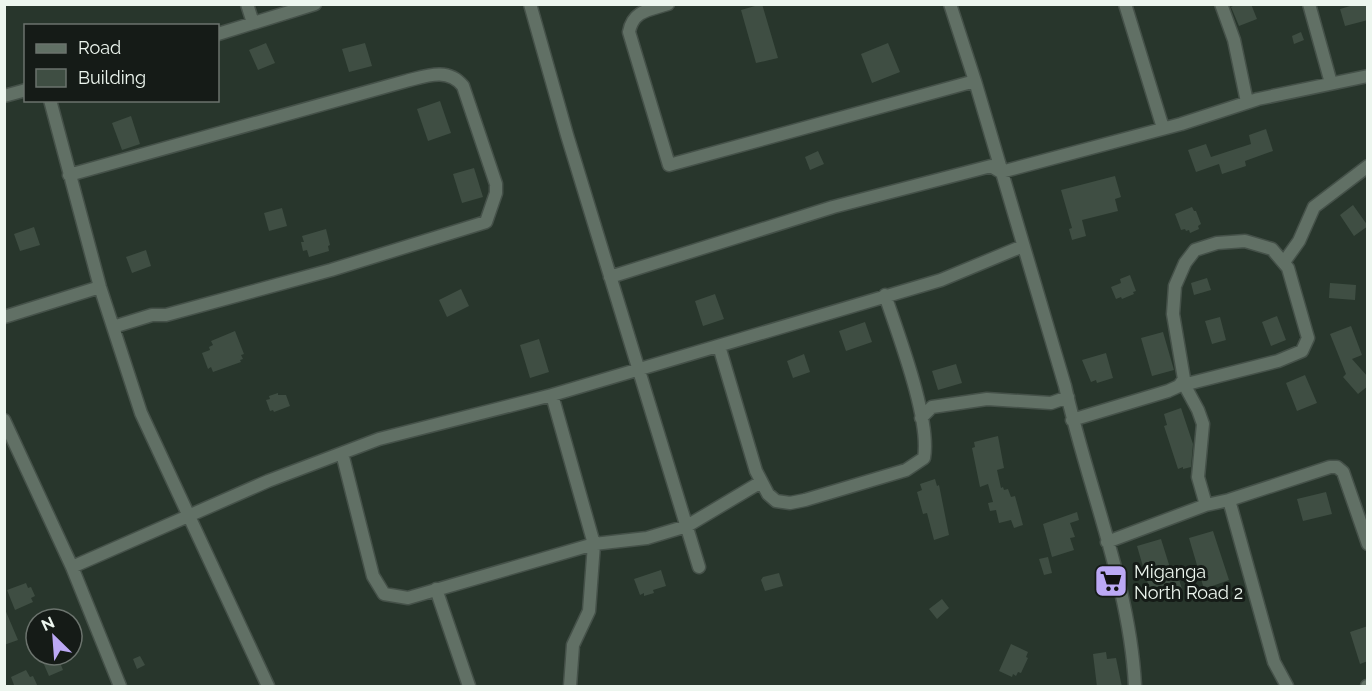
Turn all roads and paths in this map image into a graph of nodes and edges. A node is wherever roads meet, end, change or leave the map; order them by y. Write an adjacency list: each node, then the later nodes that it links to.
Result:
1 (247, 4): 9 (street)
2 (315, 4): 9 (street)
3 (530, 4): 24 (street)
4 (668, 4): 12 (street)
5 (950, 4): 12 (street)
6 (1125, 4): 18 (street)
7 (1221, 4): 17 (street)
8 (1309, 4): 13 (street)
9 (253, 23): 10 (street)
10 (219, 34)
11 (1368, 76): 13 (street)
12 (975, 81): 20 (street)
13 (1331, 83): 17 (street)
14 (24, 91): 15 (street)
15 (4, 96)
16 (51, 102): 21 (street)
17 (1247, 102): 18 (street)
18 (1163, 128): 20 (street)
19 (1368, 166): 23 (street)
20 (1001, 171): 22 (street); 24 (street)
21 (69, 175): 25 (street); 28 (street)
22 (1023, 246): 26 (street); 33 (street)
23 (1284, 262): 31 (street); 31 (street)
24 (610, 277): 30 (street)
25 (100, 287): 27 (street); 28 (street)
26 (885, 295): 29 (street); 34 (street)
27 (4, 317)
28 (113, 327): 42 (street)
29 (719, 346): 30 (street); 39 (street)
30 (638, 371): 32 (street); 43 (street)
31 (1182, 386): 36 (street); 41 (street)
32 (552, 395): 38 (street); 45 (street)
33 (1068, 397): 34 (street); 36 (street)
34 (921, 418): 39 (street)
35 (4, 420): 37 (street)
36 (1072, 420): 44 (street)
37 (10, 448): 47 (street)
38 (342, 453): 42 (street); 49 (street)
39 (762, 482): 43 (street)
40 (1230, 500): 41 (street); 46 (street); 55 (street)
41 (1206, 505): 44 (street)
42 (188, 516): 47 (street); 51 (street)
43 (687, 526): 45 (street); 48 (street)
44 (1107, 542): 54 (street)
45 (594, 544): 49 (street); 53 (street)
46 (1368, 544)
47 (72, 567): 50 (street)
48 (699, 567)
49 (436, 590): 52 (street)
50 (120, 687)
51 (267, 687)
52 (469, 687)
53 (570, 687)
54 (1135, 687)
55 (1287, 687)

